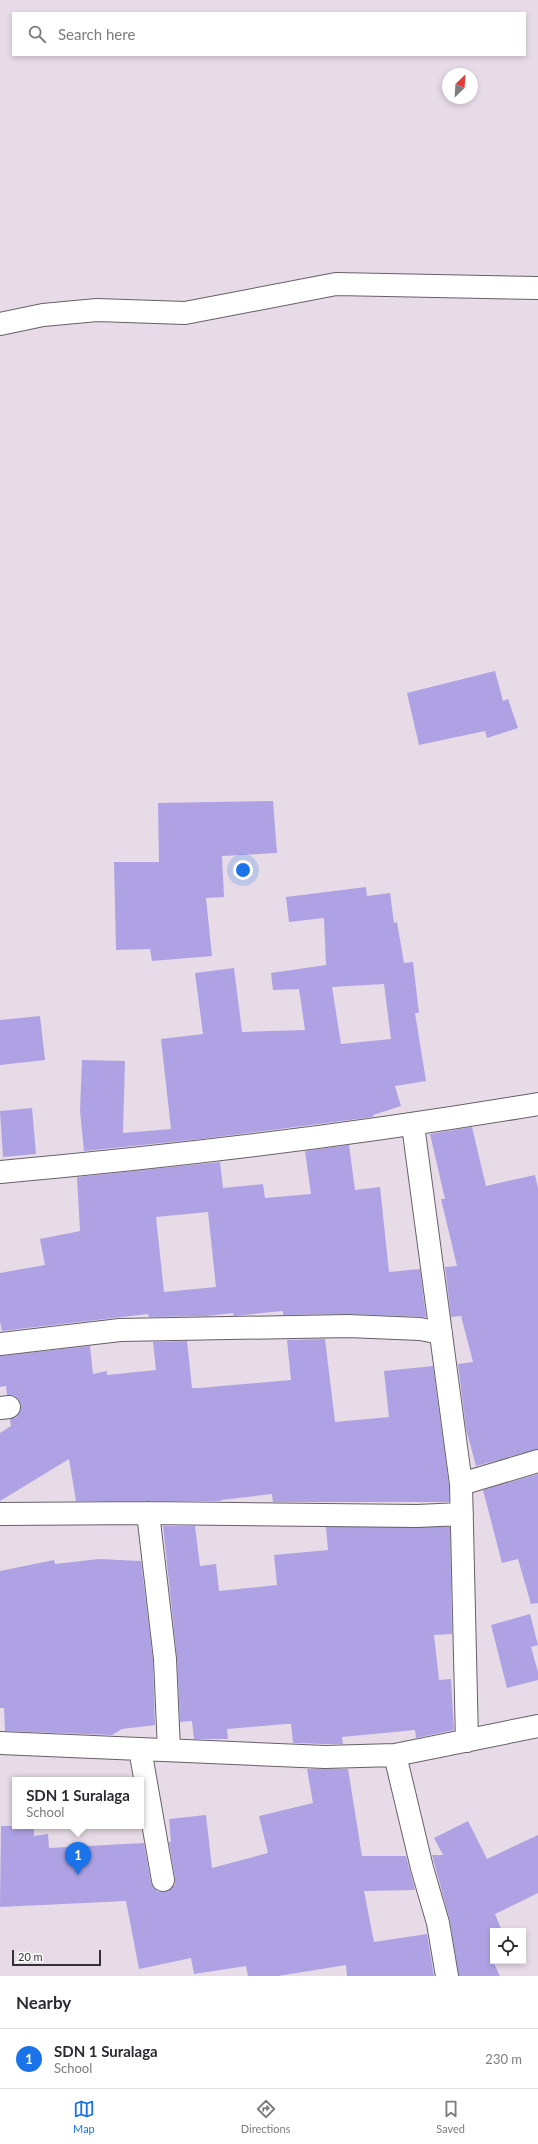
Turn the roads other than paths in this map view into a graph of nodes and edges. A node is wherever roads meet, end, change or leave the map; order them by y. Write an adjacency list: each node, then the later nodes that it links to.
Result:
1 (538, 288): 2 (street)
2 (0, 324)
3 (538, 1104): 4 (street)
4 (413, 1125): 5 (street); 6 (street)
5 (0, 1172)
6 (441, 1333): 7 (street); 9 (street)
7 (0, 1344)
8 (538, 1461): 9 (street)
9 (461, 1484): 12 (street)
10 (148, 1513): 11 (street); 12 (street); 17 (street)
11 (0, 1514)
12 (462, 1514): 14 (street)
13 (538, 1726): 14 (street)
14 (467, 1741): 18 (street)
15 (0, 1743): 16 (street)
16 (140, 1749): 17 (street); 19 (street)
17 (169, 1750): 18 (street)
18 (395, 1755): 20 (street)
19 (163, 1880)
20 (447, 1976)

